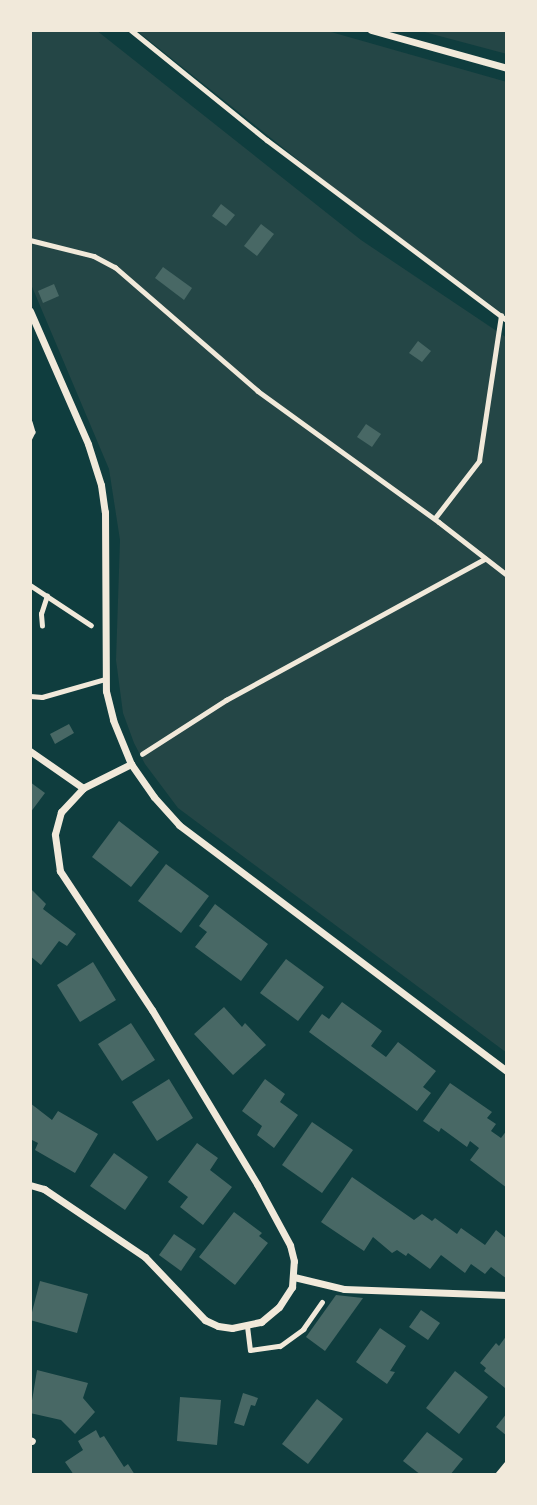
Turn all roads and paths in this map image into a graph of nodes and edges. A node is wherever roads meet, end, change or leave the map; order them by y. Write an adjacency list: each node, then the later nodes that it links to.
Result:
1 (131, 30): 6 (path)
2 (371, 30): 3 (street)
3 (507, 68)
4 (30, 240): 10 (path)
5 (30, 311): 16 (street)
6 (501, 316): 7 (path); 10 (path)
7 (507, 320)
8 (30, 422): 9 (path)
9 (30, 438)
10 (435, 518): 11 (path)
11 (485, 559): 12 (path); 20 (path)
12 (507, 575)
13 (30, 585): 14 (path)
14 (47, 596): 15 (path); 16 (path)
15 (43, 626)
16 (103, 632): 17 (street)
17 (105, 679): 18 (lane); 20 (street)
18 (30, 696)
19 (30, 751): 21 (street)
20 (131, 764): 21 (street); 22 (street)
21 (83, 788): 24 (street)
22 (507, 1071)
23 (30, 1185): 27 (street)
24 (294, 1277): 25 (street); 27 (street)
25 (507, 1295)
26 (322, 1302): 27 (lane)
27 (247, 1326)
28 (507, 1464): 29 (street)
29 (498, 1475)

